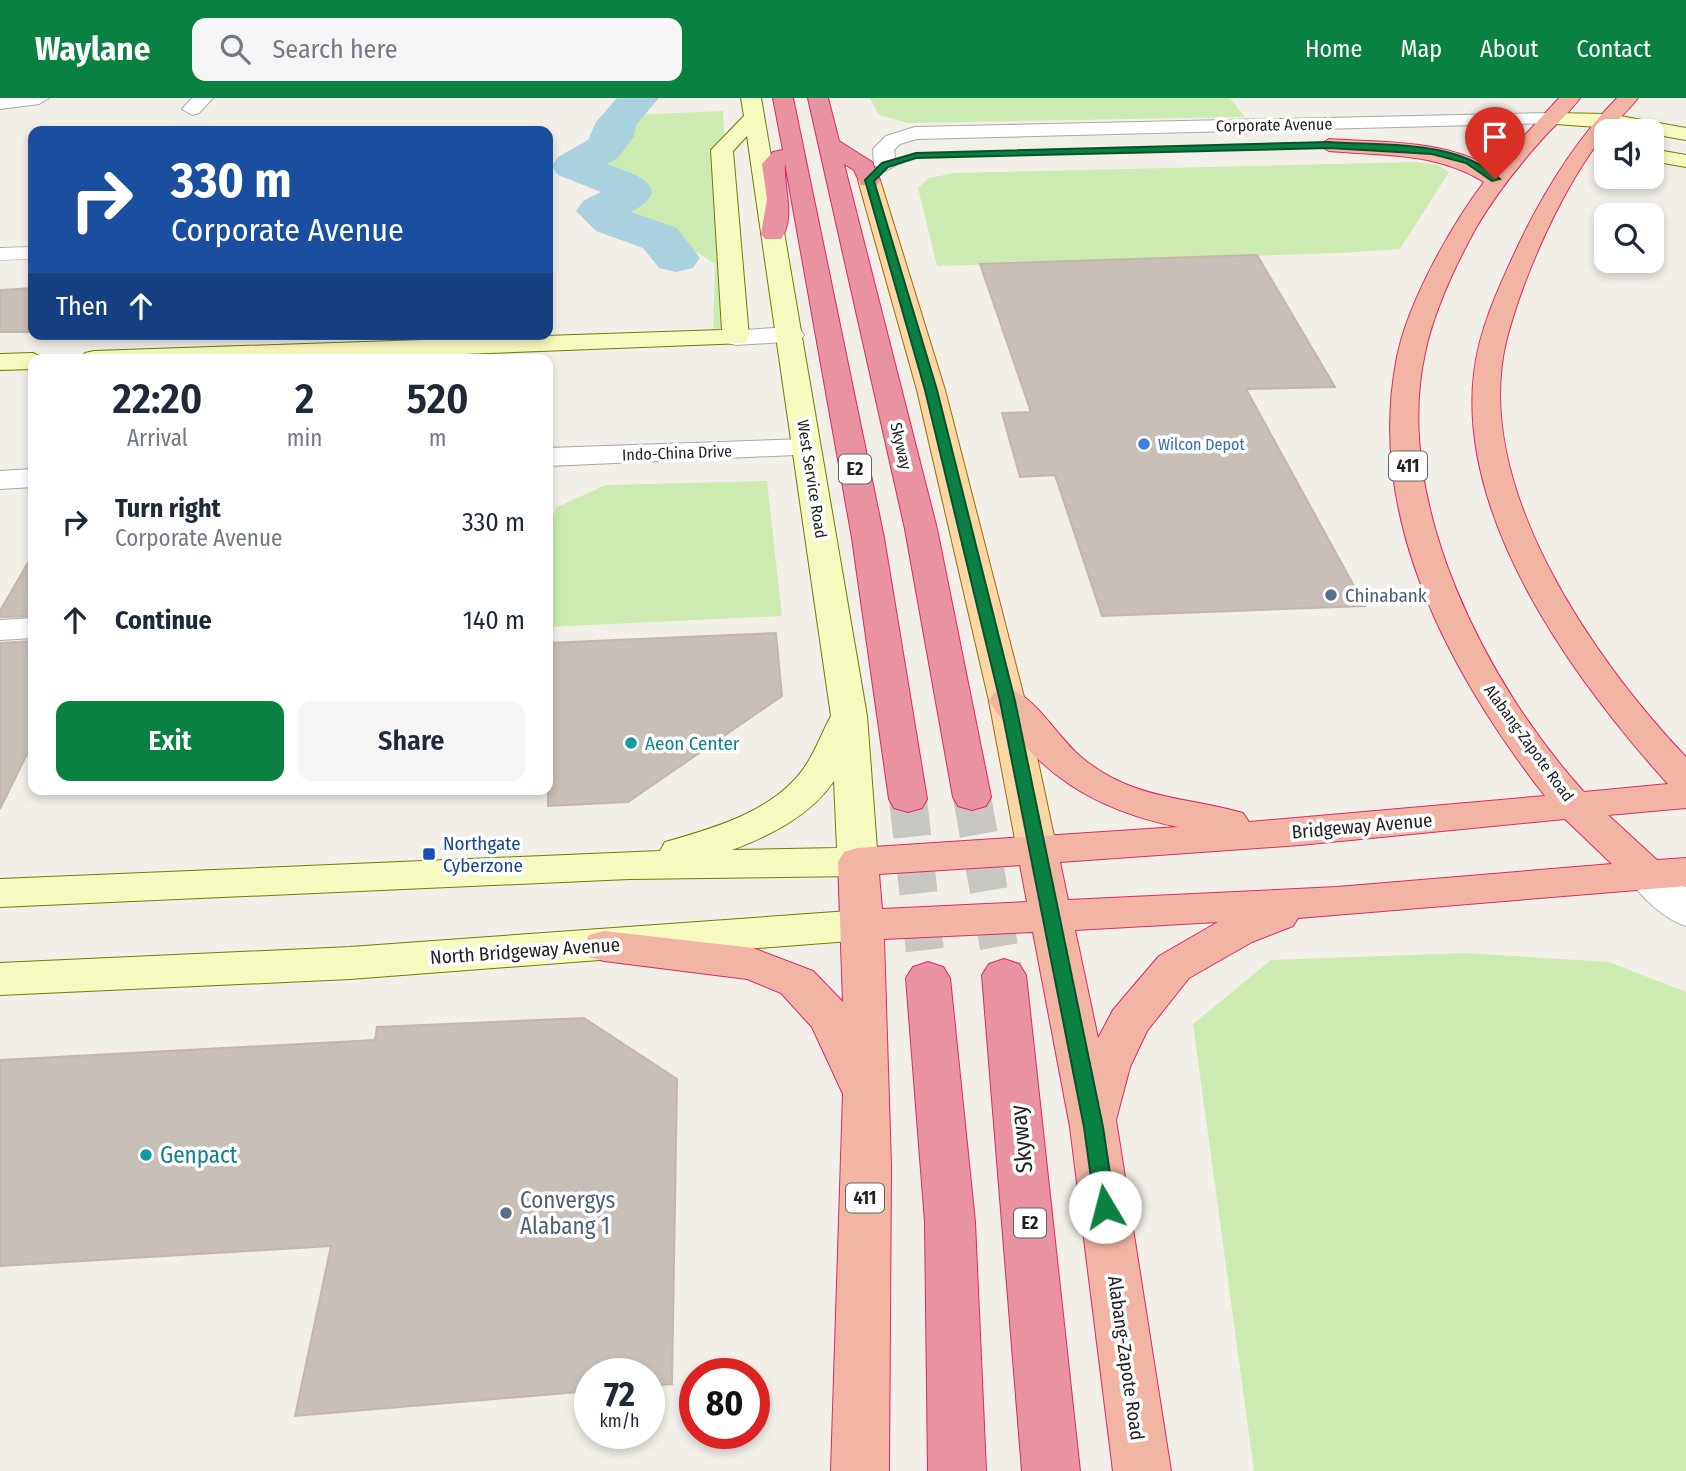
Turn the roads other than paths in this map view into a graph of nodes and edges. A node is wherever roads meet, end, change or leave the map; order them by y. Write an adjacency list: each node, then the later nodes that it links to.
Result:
1 (39, 98): 6 (street)
2 (783, 98): 14 (highway, E2)
3 (818, 98): 15 (highway, Skyway)
4 (1570, 98): 8 (highway, Alabang-Zapote Road / 411)
5 (1628, 98): 9 (highway)
6 (0, 103)
7 (752, 108): 24 (main road, West Service Road); 28 (main road)
8 (1549, 119): 10 (main road, Corporate Avenue); 13 (highway, Alabang-Zapote Road / 411); 22 (street, Corporate Avenue)
9 (1610, 119)
10 (1594, 120)
11 (1664, 130): 12 (main road, Corporate Avenue)
12 (1686, 134)
13 (1551, 141): 16 (street, Corporate Avenue); 17 (main road, Corporate Avenue); 23 (highway, Alabang-Zapote Road / 411)
14 (793, 142): 24 (highway); 43 (highway, E2)
15 (830, 145): 22 (highway); 42 (highway, Skyway)
16 (1329, 145): 18 (street, Corporate Avenue); 23 (highway)
17 (1594, 145)
18 (1303, 146)
19 (1594, 153): 40 (highway)
20 (1664, 157): 21 (main road)
21 (1686, 161)
22 (886, 168): 38 (main road, Alabang-Zapote Road)
23 (1495, 179): 44 (highway, Alabang-Zapote Road / 411)
24 (773, 234): 27 (main road, West Service Road)
25 (28, 253): 26 (street)
26 (0, 254)
27 (791, 335): 28 (street); 32 (main road, West Service Road)
28 (736, 337): 29 (main road)
29 (240, 354)
30 (28, 361): 31 (main road)
31 (0, 362)
32 (806, 448): 33 (street, Indo-China Drive); 39 (main road, West Service Road)
33 (553, 457)
34 (28, 478): 35 (street)
35 (0, 480)
36 (28, 628): 37 (street)
37 (0, 629)
38 (1007, 701): 45 (highway); 46 (main road, Alabang-Zapote Road)
39 (849, 716): 47 (main road, West Service Road); 48 (main road)
40 (1686, 780)
41 (1686, 794): 44 (highway, Bridgeway Avenue)
42 (972, 797)
43 (908, 799)
44 (1574, 805): 45 (highway, Bridgeway Avenue); 49 (highway, Alabang-Zapote Road / 411)
45 (1300, 832): 46 (highway, Bridgeway Avenue)
46 (1037, 850): 47 (highway); 53 (highway, Alabang-Zapote Road)
47 (858, 862): 48 (main road); 54 (highway, 411)
48 (628, 865): 50 (main road)
49 (1667, 874): 51 (highway); 52 (street)
50 (0, 893)
51 (1338, 902): 53 (highway); 60 (highway)
52 (1686, 911)
53 (1051, 917): 54 (highway, North Bridgeway Avenue); 60 (highway, Alabang-Zapote Road)
54 (863, 925): 55 (main road, North Bridgeway Avenue); 59 (highway, 411)
55 (604, 946): 58 (main road, North Bridgeway Avenue); 59 (highway)
56 (1004, 975): 63 (highway, Skyway / E2)
57 (929, 978): 62 (highway)
58 (0, 979)
59 (867, 1099): 61 (highway, 411)
60 (1094, 1127): 64 (highway, Alabang-Zapote Road)
61 (860, 1471)
62 (957, 1471)
63 (1051, 1471)
64 (1142, 1471)

